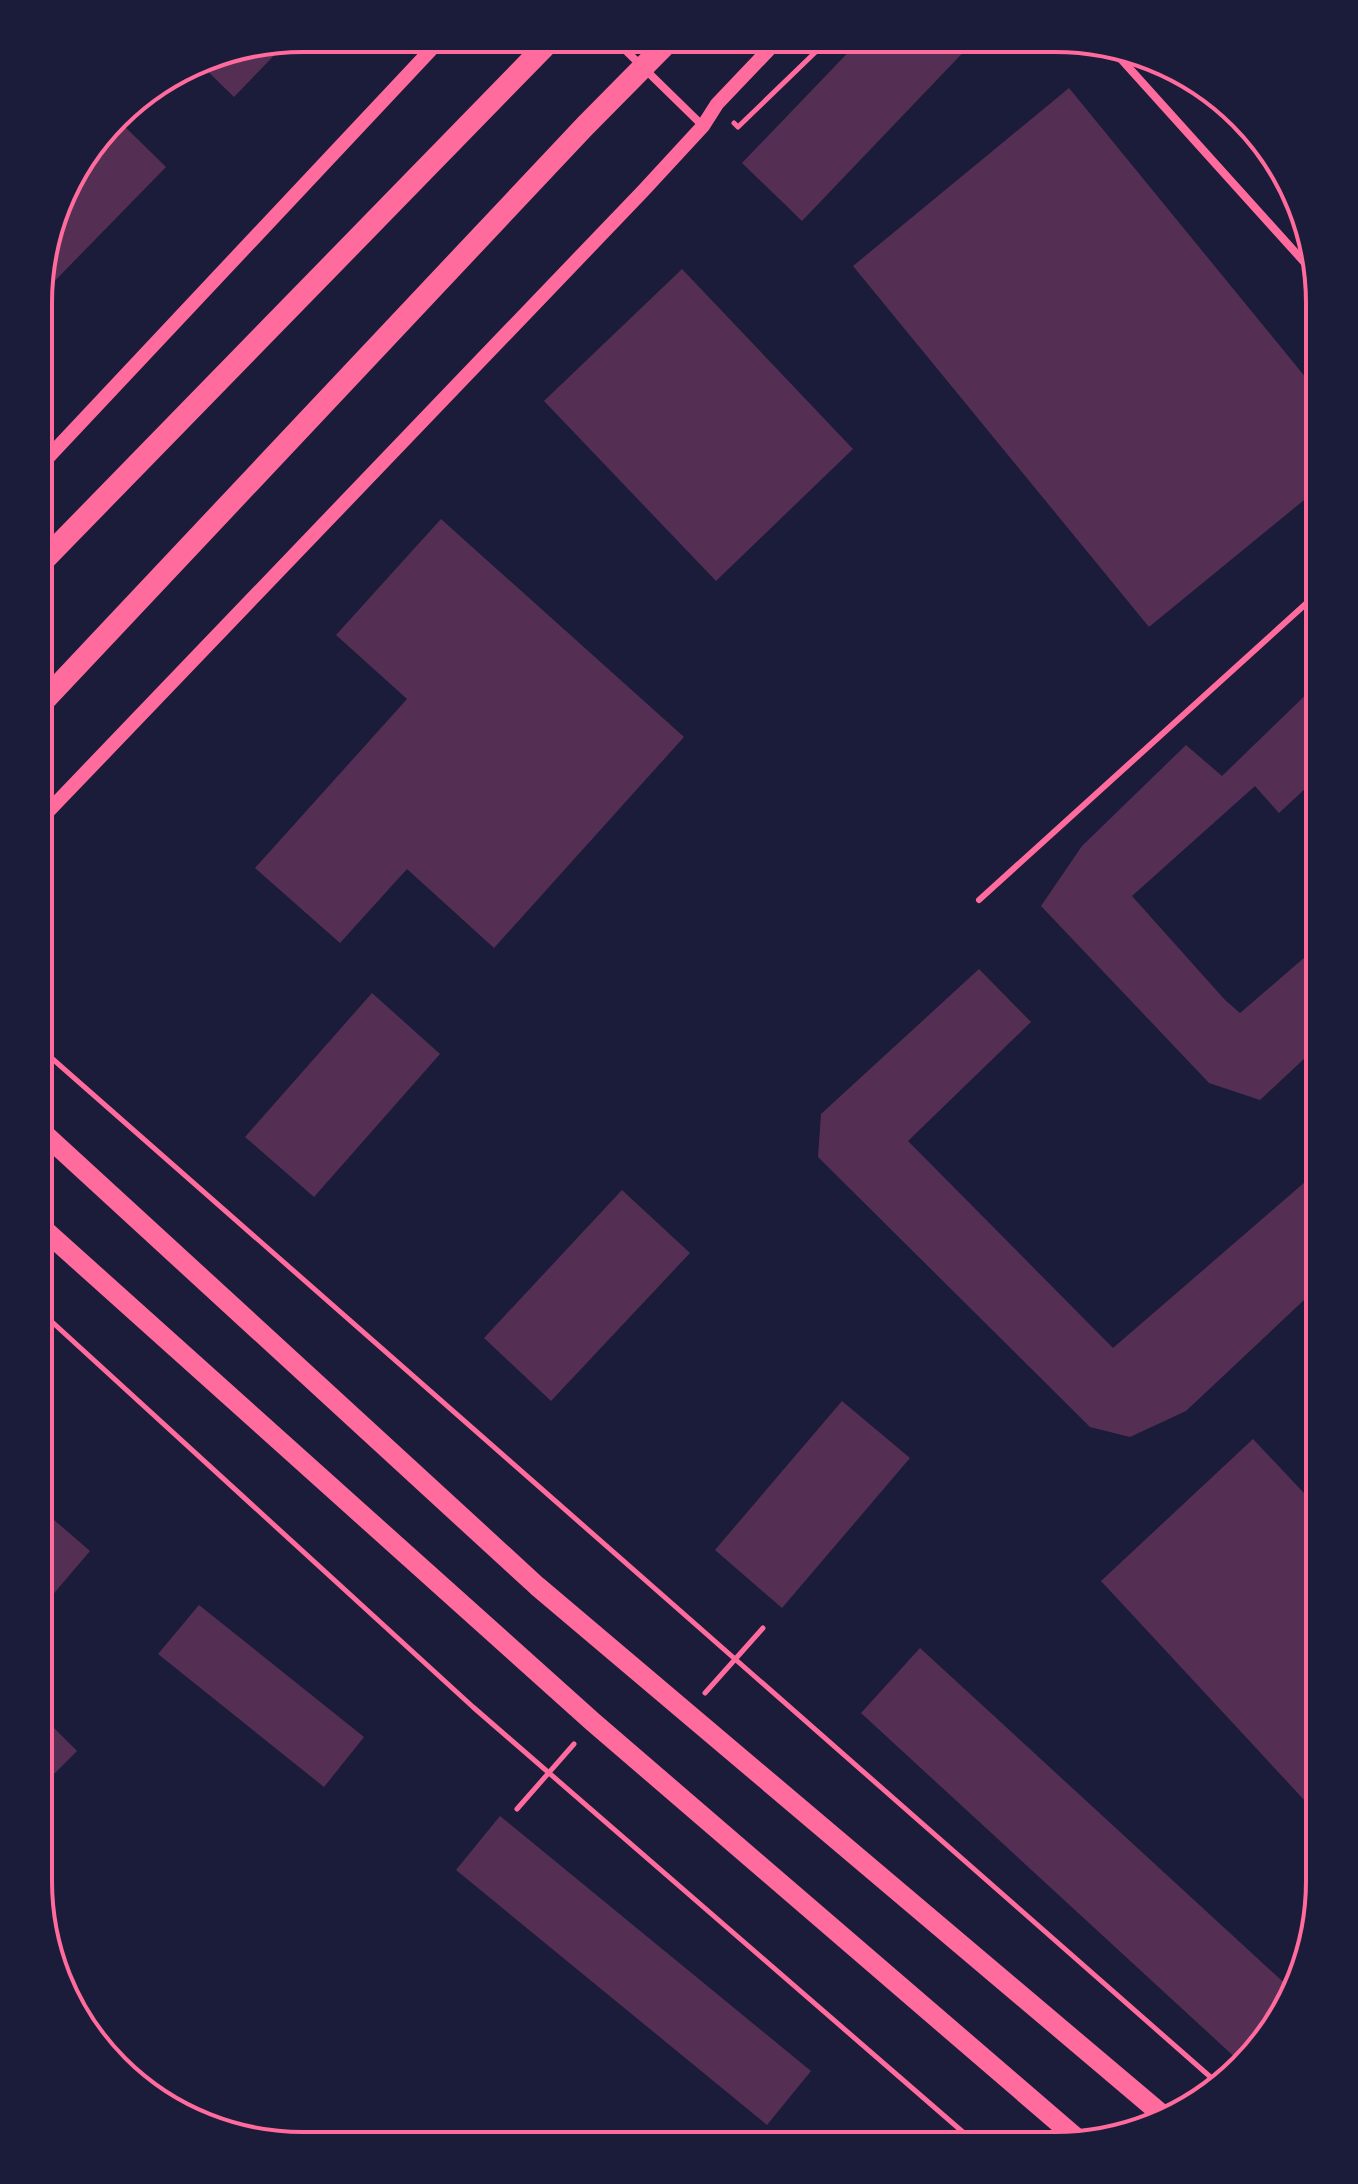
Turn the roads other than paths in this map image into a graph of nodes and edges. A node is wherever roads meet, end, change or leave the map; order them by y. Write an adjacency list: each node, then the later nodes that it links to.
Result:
1 (429, 52): 10 (street)
2 (539, 52): 11 (highway)
3 (627, 52): 7 (street)
4 (658, 52): 7 (highway)
5 (767, 52): 8 (street)
6 (1124, 62): 9 (street)
7 (642, 68): 8 (street); 13 (highway)
8 (703, 126): 14 (street)
9 (1302, 260)
10 (52, 453)
11 (52, 552)
12 (1306, 604): 15 (lane)
13 (52, 692)
14 (52, 807)
15 (979, 900)
16 (52, 1141): 18 (main road)
17 (52, 1237): 19 (main road)
18 (1157, 2110)
19 (1069, 2131)

